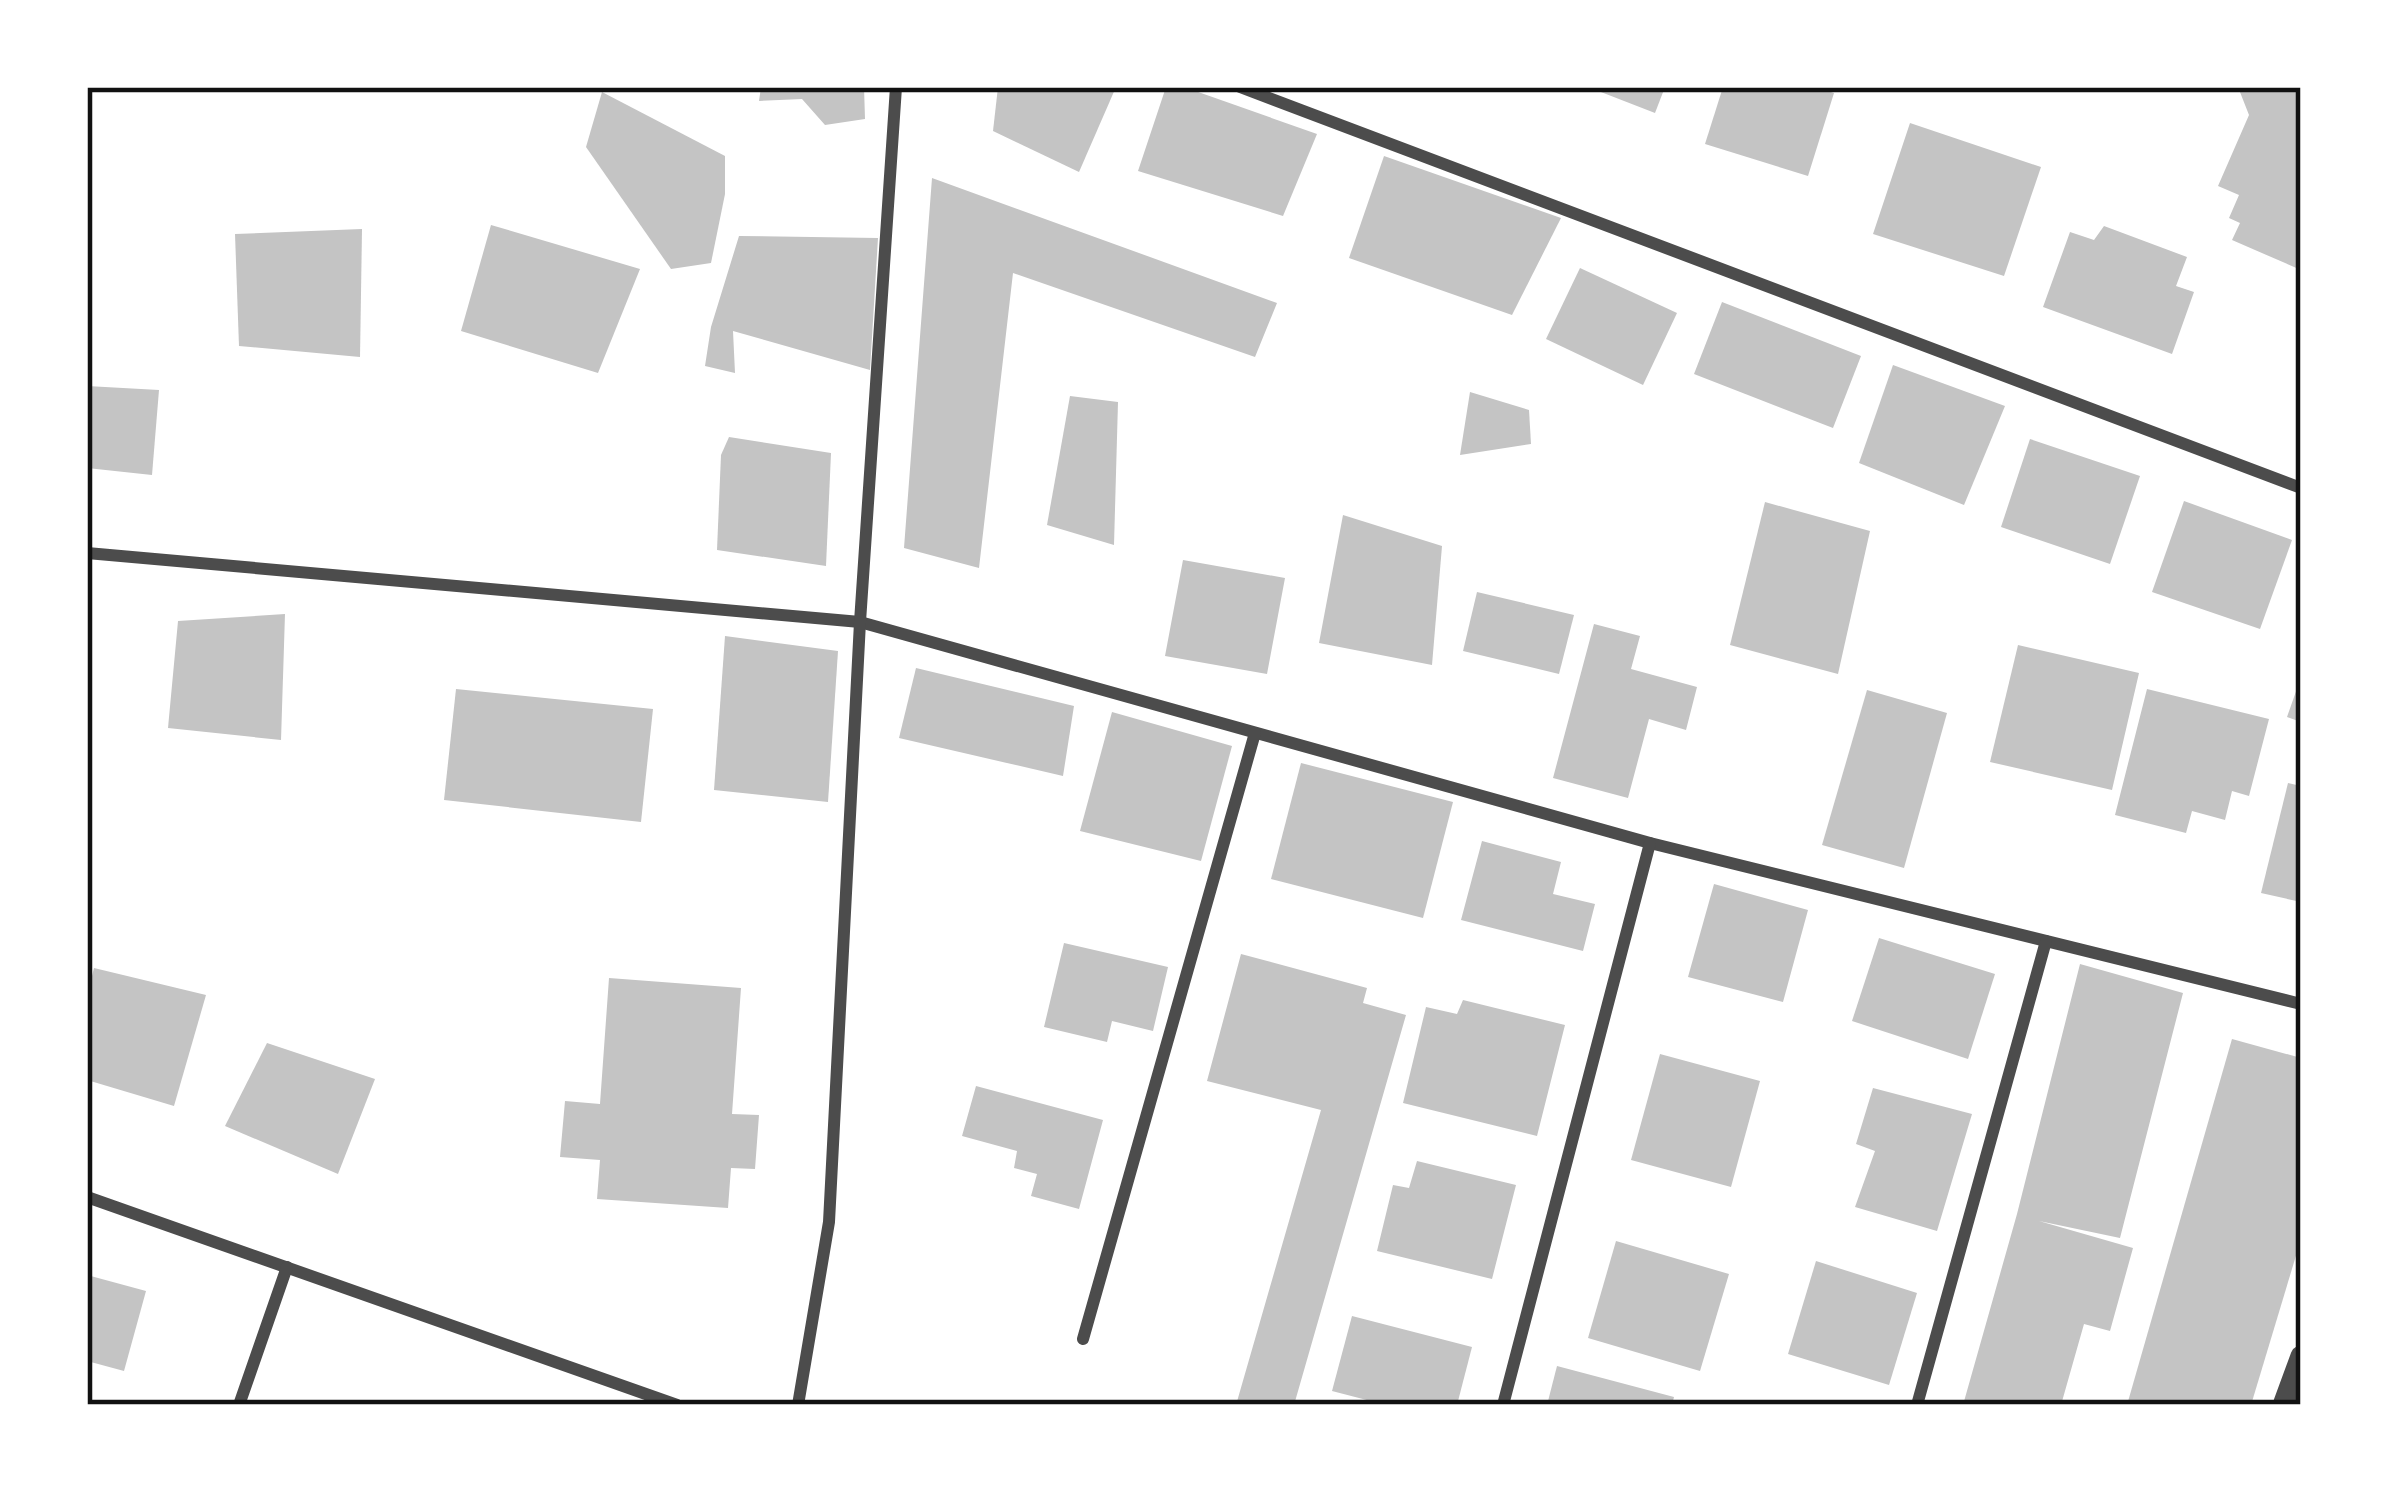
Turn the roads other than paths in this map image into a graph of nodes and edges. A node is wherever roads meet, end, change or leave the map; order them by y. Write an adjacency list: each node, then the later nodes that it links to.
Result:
1 (896, 87): 5 (street)
2 (1240, 87): 3 (street)
3 (2301, 488)
4 (87, 553): 5 (street)
5 (860, 622): 6 (street); 16 (street)
6 (1255, 733): 7 (street); 12 (street)
7 (1650, 842): 8 (street); 17 (street)
8 (2046, 941): 9 (street); 18 (street)
9 (2301, 1004)
10 (87, 1197): 11 (street)
11 (286, 1267): 14 (street); 15 (street)
12 (1083, 1339)
13 (2301, 1356): 19 (street)
14 (238, 1405)
15 (677, 1405)
16 (798, 1405)
17 (1503, 1405)
18 (1916, 1405)
19 (2283, 1405)

